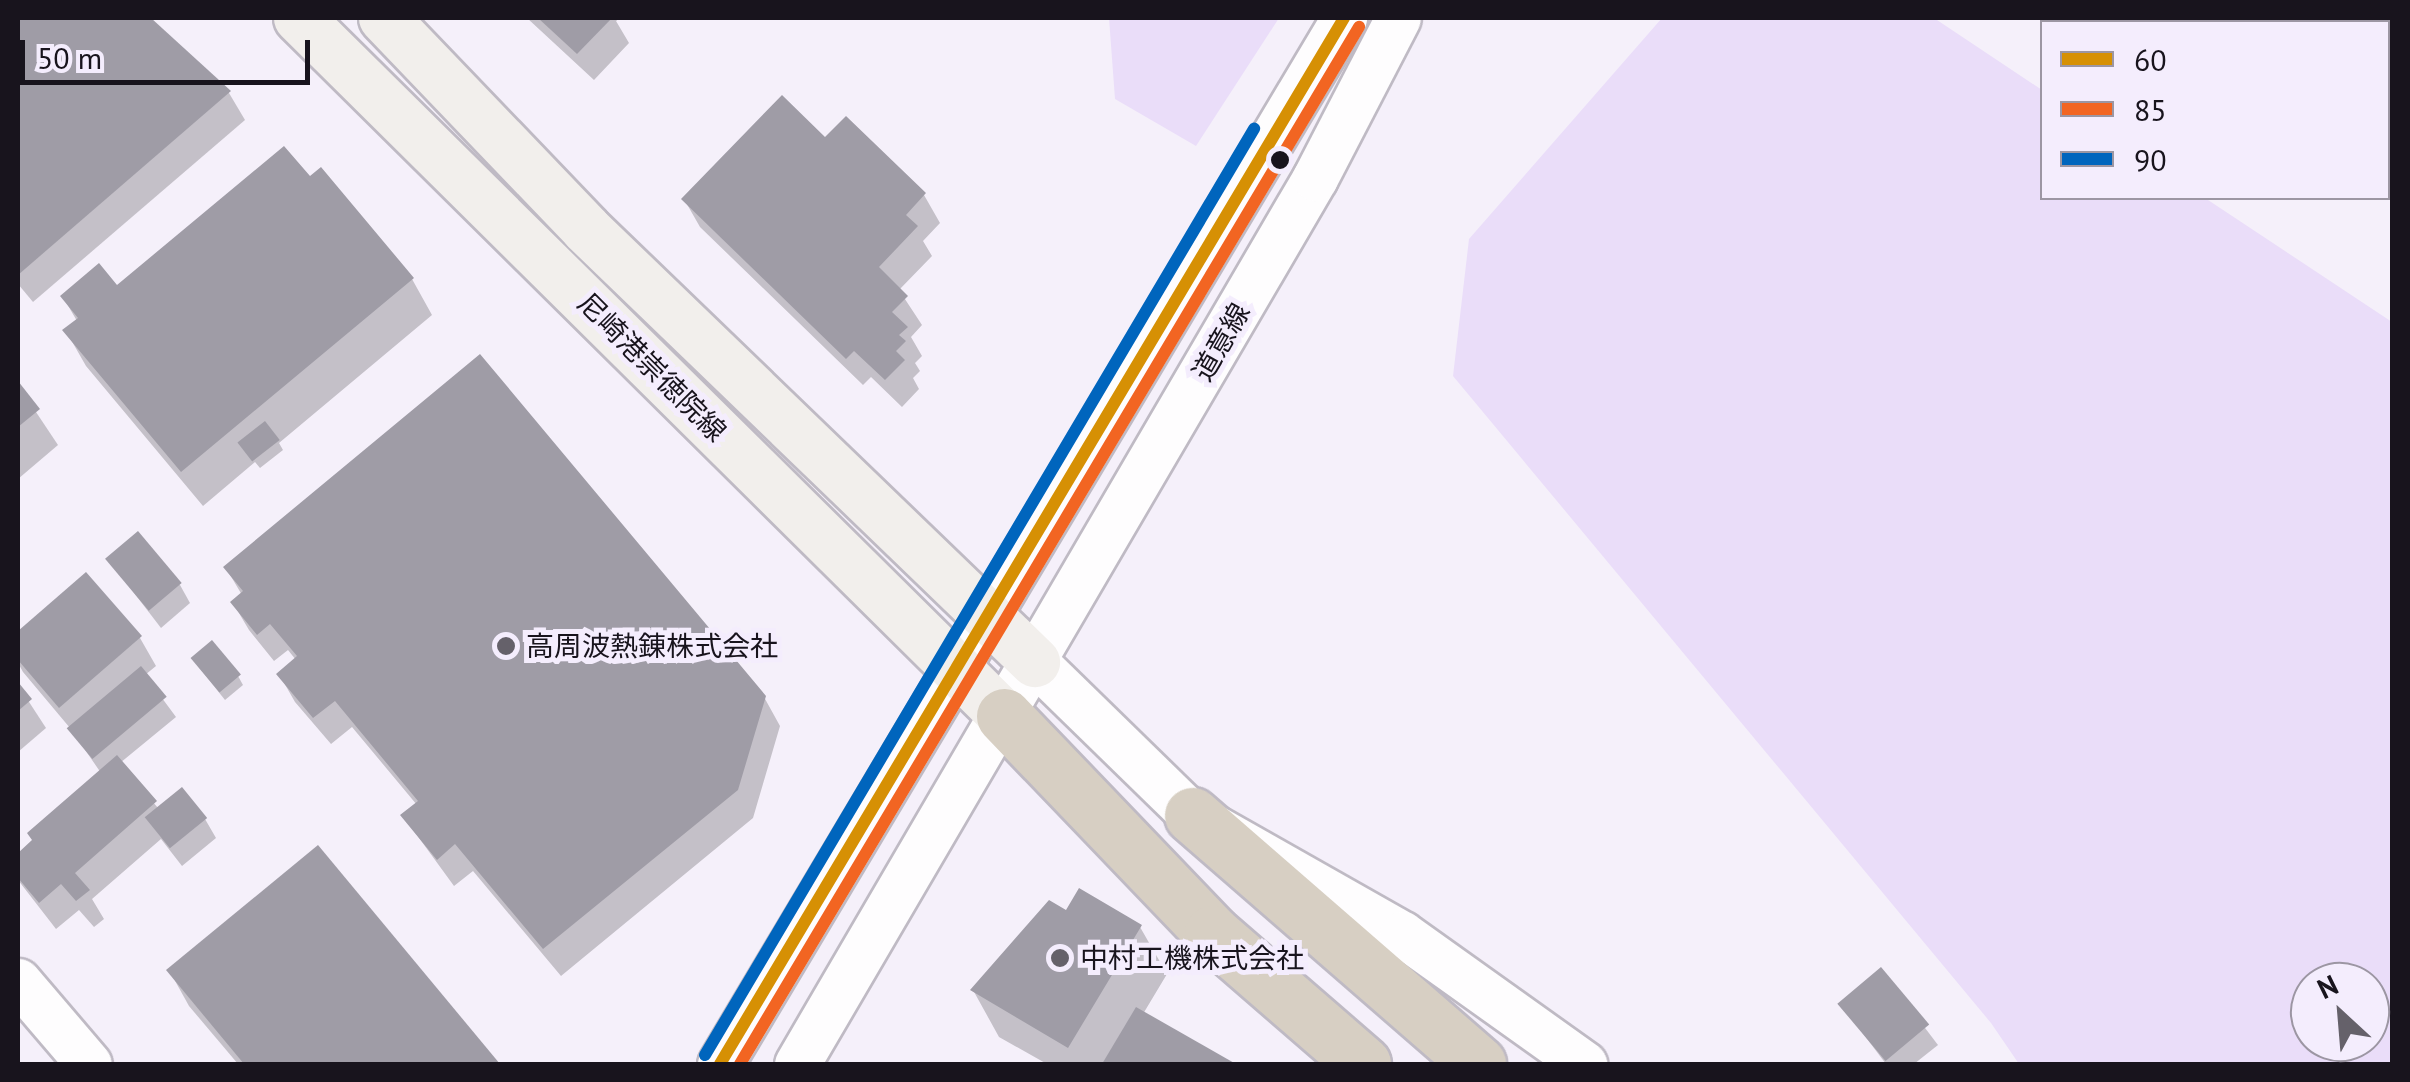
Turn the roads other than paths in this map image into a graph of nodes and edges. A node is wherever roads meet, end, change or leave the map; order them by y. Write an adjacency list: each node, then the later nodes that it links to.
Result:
1 (299, 18): 7 (main road, 尼崎港崇徳院線)
2 (384, 18): 5 (main road, 尼崎港崇徳院線)
3 (1344, 18): 5 (street)
4 (1398, 18): 6 (street, 道意線)
5 (987, 616): 6 (main road, 尼崎港崇徳院線); 7 (street)
6 (1035, 662): 8 (street, 道意線); 9 (street)
7 (954, 670): 8 (main road, 尼崎港崇徳院線); 12 (street)
8 (1004, 716): 13 (street, 道意線); 14 (highway)
9 (1192, 815): 15 (highway); 16 (street)
10 (18, 980): 11 (street)
11 (89, 1064)
12 (720, 1064)
13 (796, 1064)
14 (1363, 1064)
15 (1478, 1064)
16 (1584, 1064)

